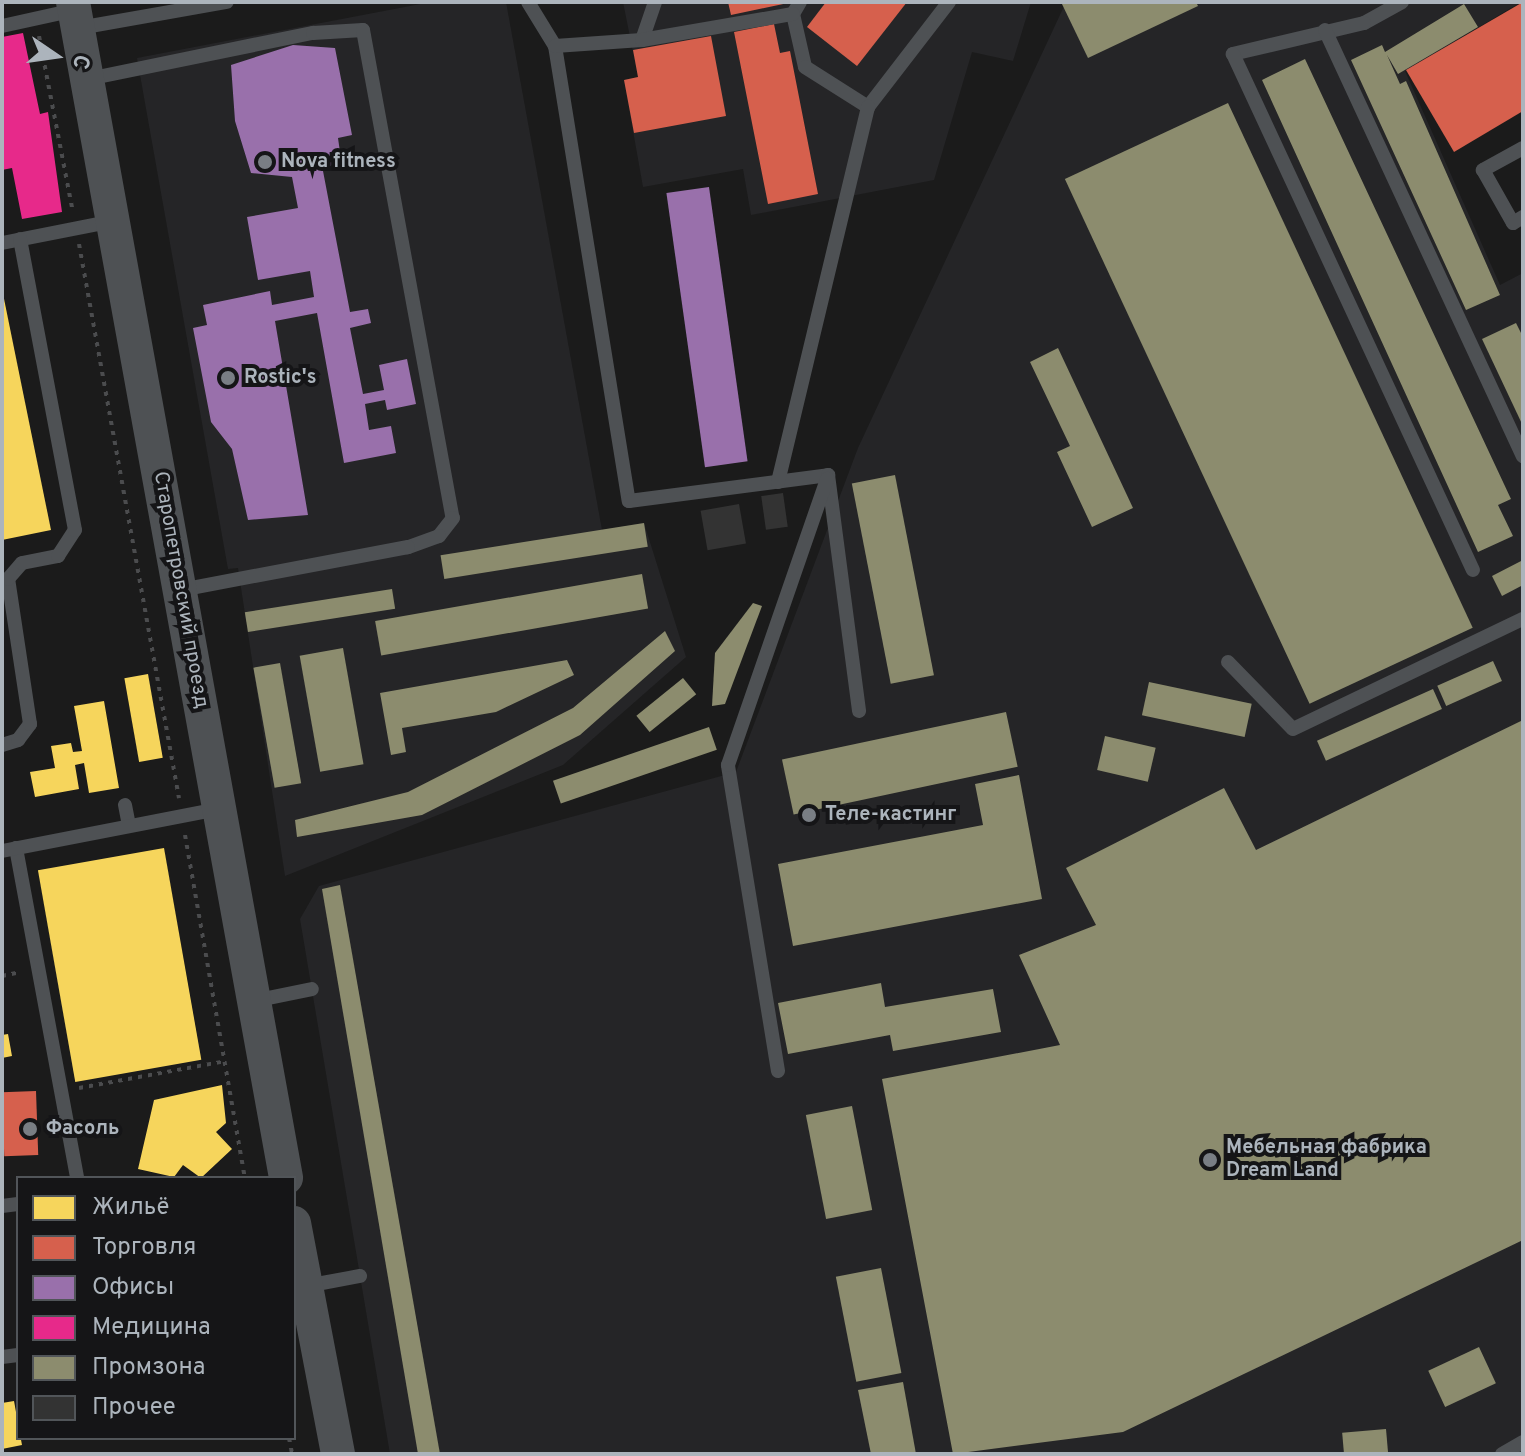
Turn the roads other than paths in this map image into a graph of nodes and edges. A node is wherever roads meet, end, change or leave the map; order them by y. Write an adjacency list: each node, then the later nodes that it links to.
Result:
1 (227, 2): 7 (lane)
2 (528, 2): 11 (lane)
3 (655, 2): 10 (lane)
4 (949, 2): 13 (lane)
5 (1402, 2): 9 (lane)
6 (797, 8): 10 (lane); 13 (lane)
7 (76, 14): 8 (lane); 12 (street, Старопетровский проезд)
8 (2, 26)
9 (1325, 30): 19 (lane); 22 (lane)
10 (642, 40): 11 (lane)
11 (555, 46): 21 (lane)
12 (88, 79): 16 (street, Старопетровский проезд); 23 (lane)
13 (868, 107): 21 (lane)
14 (1523, 148): 15 (lane)
15 (1523, 217)
16 (113, 221): 17 (lane); 23 (street, Старопетровский проезд)
17 (20, 239): 18 (lane); 27 (lane)
18 (2, 243)
19 (1523, 456)
20 (828, 475): 21 (lane); 26 (lane); 34 (lane)
21 (778, 482)
22 (1473, 570)
23 (180, 590): 29 (street, Старопетровский проезд)
24 (1523, 619): 25 (lane)
25 (1228, 662)
26 (859, 711)
27 (2, 745)
28 (125, 805): 30 (lane)
29 (219, 809): 30 (lane); 33 (street, Старопетровский проезд)
30 (129, 825): 31 (lane)
31 (9, 849): 35 (lane)
32 (312, 989): 33 (lane)
33 (253, 1001): 36 (street, Старопетровский проезд)
34 (778, 1071)
35 (77, 1176)
36 (286, 1176)
37 (296, 1240): 39 (street)
38 (360, 1276): 39 (lane)
39 (303, 1299): 41 (street)
40 (1523, 1442): 42 (lane)
41 (338, 1454)
42 (1502, 1454)

